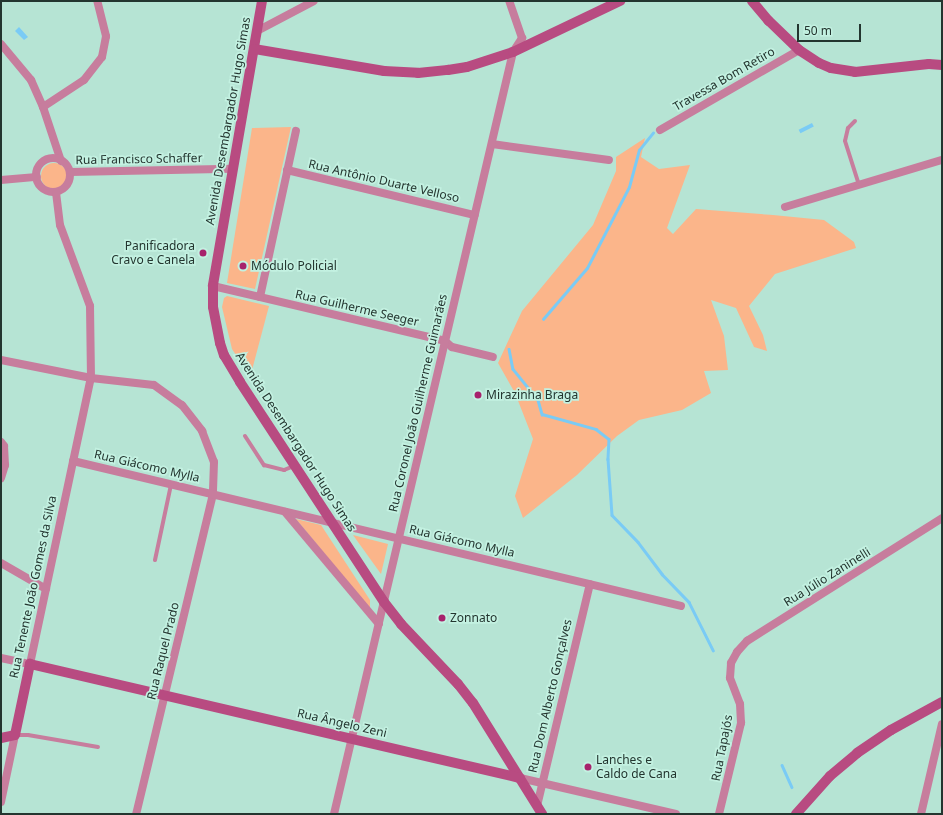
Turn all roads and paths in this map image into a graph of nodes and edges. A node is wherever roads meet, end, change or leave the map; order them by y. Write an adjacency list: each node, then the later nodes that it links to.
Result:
1 (97, 1): 13 (street)
2 (262, 1): 7 (street, Avenida Desembargador Hugo Simas)
3 (314, 1): 7 (street)
4 (509, 1): 11 (street, Rua Coronel João Guilherme Guimarães)
5 (620, 1): 11 (street)
6 (752, 1): 10 (street)
7 (257, 31): 9 (street, Avenida Desembargador Hugo Simas)
8 (1, 44): 13 (street)
9 (254, 49): 11 (street); 21 (street, Avenida Desembargador Hugo Simas)
10 (799, 50): 12 (street); 15 (street, Travessa Bom Retiro)
11 (513, 52): 17 (street, Rua Coronel João Guilherme Guimarães)
12 (942, 65)
13 (43, 107): 18 (street)
14 (855, 121): 26 (lane)
15 (660, 130)
16 (296, 131): 22 (street)
17 (492, 144): 19 (street); 29 (street, Rua Coronel João Guilherme Guimarães)
18 (61, 160): 23 (street); 24 (street)
19 (609, 160)
20 (939, 161): 26 (street)
21 (233, 168): 23 (street, Rua Francisco Schaffer); 30 (street, Avenida Desembargador Hugo Simas)
22 (287, 170): 29 (street, Rua Antônio Duarte Velloso); 31 (street)
23 (70, 172): 27 (street)
24 (37, 177): 25 (street); 27 (street)
25 (1, 180)
26 (859, 185): 28 (street)
27 (56, 192): 35 (street, Rua Tenente João Gomes da Silva)
28 (786, 207)
29 (475, 215): 32 (street, Rua Coronel João Guilherme Guimarães)
30 (213, 286): 31 (street, Rua Guilherme Seeger); 39 (street, Avenida Desembargador Hugo Simas)
31 (260, 297): 32 (street, Rua Guilherme Seeger)
32 (445, 341): 33 (street, Rua Guilherme Seeger); 46 (street, Rua Coronel João Guilherme Guimarães)
33 (493, 357)
34 (1, 360): 35 (street, Rua Raquel Prado)
35 (91, 378): 38 (street, Rua Tenente João Gomes da Silva); 42 (street, Rua Raquel Prado)
36 (245, 436): 39 (lane)
37 (1, 442): 40 (street)
38 (73, 461): 41 (street, Rua Giácomo Mylla); 50 (street, Rua Tenente João Gomes da Silva)
39 (294, 466): 45 (street, Avenida Desembargador Hugo Simas)
40 (1, 478)
41 (171, 484): 42 (street, Rua Giácomo Mylla); 47 (lane)
42 (213, 494): 43 (street, Rua Giácomo Mylla); 57 (street, Rua Raquel Prado)
43 (285, 512): 45 (street, Rua Giácomo Mylla); 53 (street)
44 (942, 518): 55 (street, Rua Júlio Zaninelli)
45 (332, 523): 46 (street, Rua Giácomo Mylla); 51 (street, Avenida Desembargador Hugo Simas)
46 (399, 539): 49 (street, Rua Giácomo Mylla); 51 (street, Rua Coronel João Guilherme Guimarães)
47 (155, 560)
48 (1, 563): 50 (street)
49 (590, 584): 52 (street, Rua Giácomo Mylla); 65 (street, Rua Dom Alberto Gonçalves)
50 (46, 589): 56 (street, Rua Tenente João Gomes da Silva)
51 (384, 602): 53 (street, Rua Coronel João Guilherme Guimarães); 64 (street, Avenida Desembargador Hugo Simas)
52 (681, 606)
53 (378, 624): 62 (street, Rua Coronel João Guilherme Guimarães)
54 (1, 658): 56 (street, Rua Ângelo Zeni)
55 (731, 663): 71 (street, Rua Tapajós)
56 (30, 664): 57 (street, Rua Ângelo Zeni); 60 (street, Rua Tenente João Gomes da Silva)
57 (164, 696): 62 (street, Rua Ângelo Zeni); 68 (street, Rua Raquel Prado)
58 (942, 702): 72 (street)
59 (942, 724): 73 (street)
60 (15, 735): 61 (street); 63 (lane); 66 (street, Rua Tenente João Gomes da Silva)
61 (1, 738)
62 (352, 739): 64 (street, Rua Ângelo Zeni); 69 (street, Rua Coronel João Guilherme Guimarães)
63 (98, 747)
64 (520, 778): 65 (street, Rua Ângelo Zeni); 67 (street, Avenida Desembargador Hugo Simas)
65 (542, 783): 67 (street, Rua Dom Alberto Gonçalves); 70 (street, Rua Ângelo Zeni)
66 (1, 802)
67 (538, 811)
68 (136, 814)
69 (334, 814)
70 (676, 814)
71 (719, 814)
72 (796, 814)
73 (921, 814)

